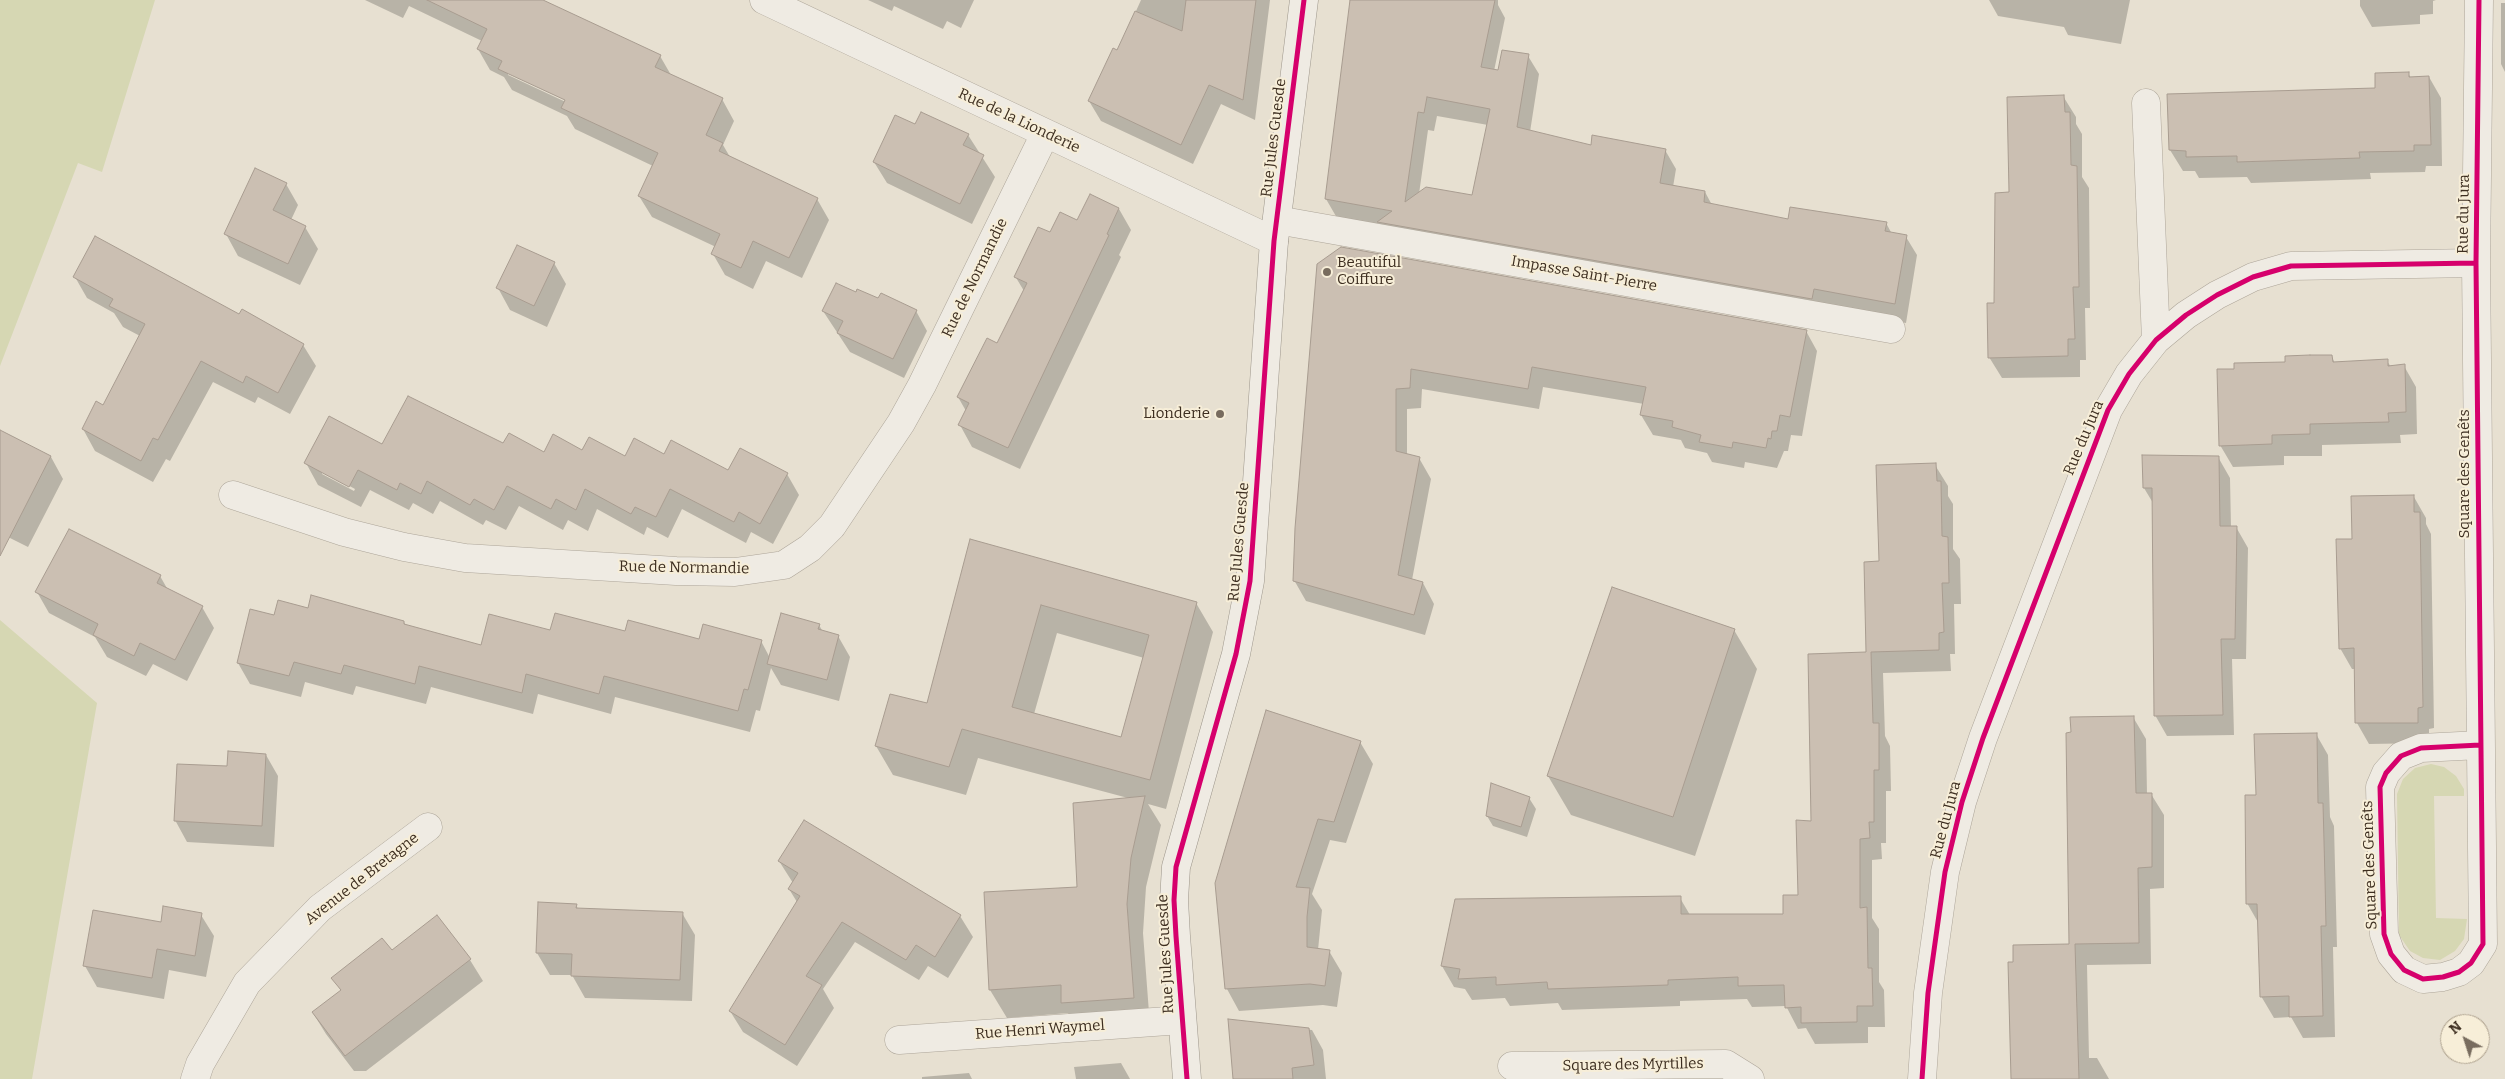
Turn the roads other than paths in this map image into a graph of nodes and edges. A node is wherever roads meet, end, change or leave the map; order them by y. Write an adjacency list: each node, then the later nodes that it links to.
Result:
1 (764, 0): 5 (street, Rue de la Lionderie)
2 (1304, 0): 6 (street, Rue Jules Guesde)
3 (2479, 0): 7 (street, Rue du Jura)
4 (2146, 103): 9 (street)
5 (1045, 134): 6 (street, Rue de la Lionderie); 10 (street, Rue de Normandie)
6 (1276, 230): 8 (street, Impasse Saint-Pierre); 13 (street, Rue Jules Guesde)
7 (2476, 263): 9 (street, Rue du Jura); 11 (street, Square des Genêts)
8 (1890, 329)
9 (2156, 340): 19 (street, Rue du Jura)
10 (233, 495)
11 (2480, 745): 11 (street, Square des Genêts)
12 (428, 827): 16 (street, Avenue de Bretagne)
13 (1182, 1020): 14 (street, Rue Henri Waymel); 17 (street, Rue Jules Guesde)
14 (899, 1040)
15 (1512, 1066): 18 (street, Square des Myrtilles)
16 (194, 1079)
17 (1186, 1079)
18 (1750, 1079)
19 (1922, 1079)

